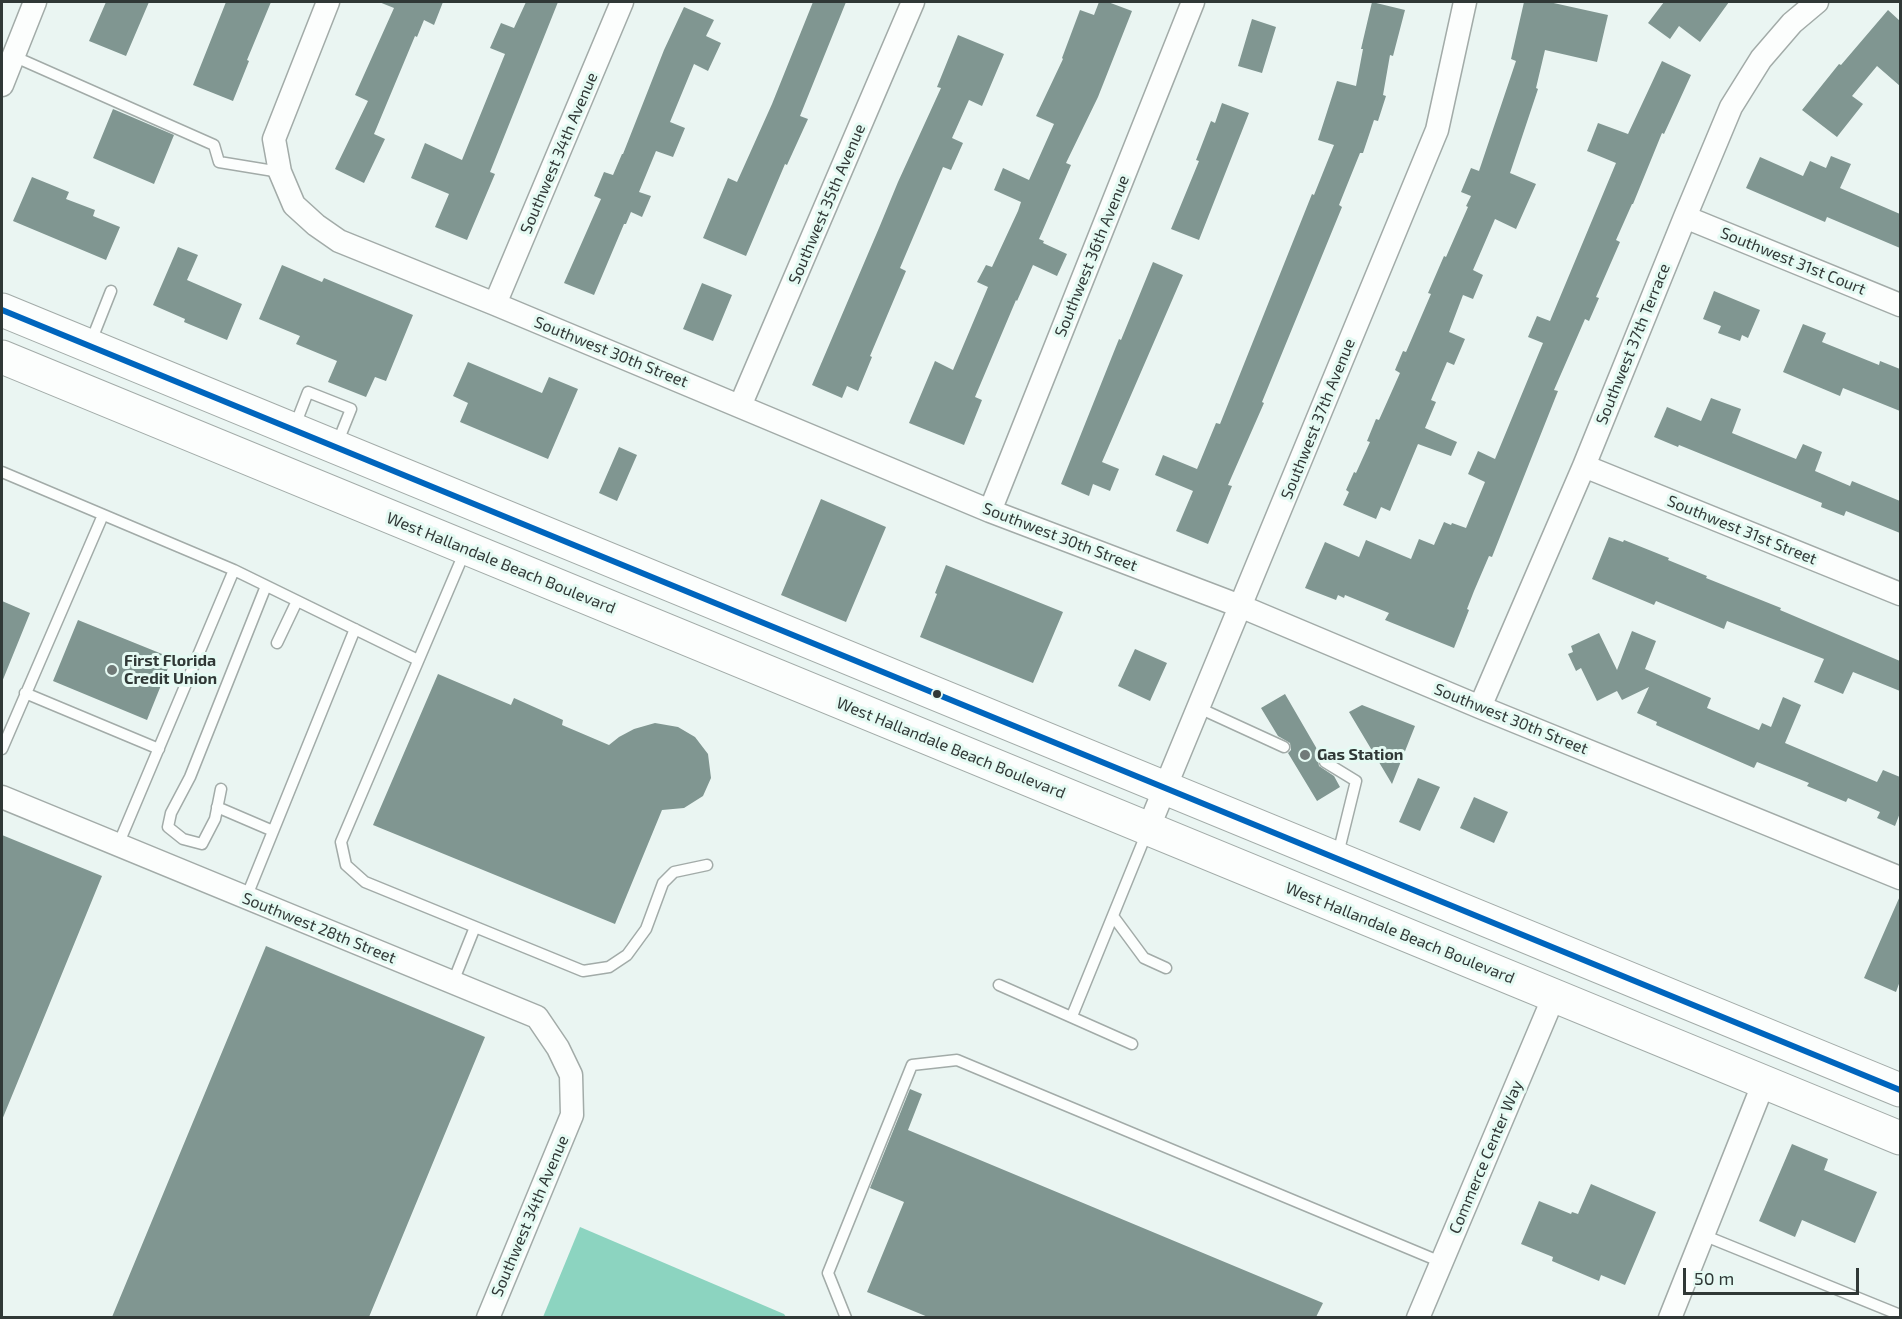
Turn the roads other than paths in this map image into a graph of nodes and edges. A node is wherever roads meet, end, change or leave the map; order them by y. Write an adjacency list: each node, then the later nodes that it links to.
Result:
1 (35, 2): 8 (street)
2 (328, 2): 10 (street, Southwest 30th Street)
3 (622, 2): 13 (street, Southwest 34th Avenue)
4 (913, 2): 18 (street, Southwest 35th Avenue)
5 (1193, 2): 23 (street, Southwest 36th Avenue)
6 (1465, 2): 31 (street, Southwest 37th Avenue)
7 (1817, 2): 11 (street, Southwest 37th Terrace)
8 (13, 56): 9 (street); 10 (lane)
9 (2, 85)
10 (280, 172): 13 (street, Southwest 30th Street)
11 (1685, 217): 14 (street, Southwest 31st Court); 20 (street, Southwest 37th Terrace)
12 (111, 291): 16 (lane)
13 (495, 304): 18 (street, Southwest 30th Street)
14 (1900, 305)
15 (2, 310): 16 (main road)
16 (90, 346): 22 (main road)
17 (2, 357): 19 (main road, West Hallandale Beach Boulevard)
18 (740, 406): 23 (street, Southwest 30th Street)
19 (235, 453): 22 (main road); 25 (main road, West Hallandale Beach Boulevard)
20 (1584, 466): 28 (street, Southwest 31st Street); 36 (street, Southwest 37th Terrace)
21 (2, 472): 24 (lane)
22 (479, 505): 30 (main road)
23 (990, 511): 31 (street, Southwest 30th Street)
24 (103, 515): 26 (lane); 35 (lane)
25 (466, 548): 30 (main road); 34 (lane); 46 (main road, West Hallandale Beach Boulevard)
26 (234, 570): 27 (lane); 40 (lane)
27 (266, 586): 29 (lane); 45 (lane)
28 (1900, 594)
29 (297, 601): 32 (lane); 33 (lane)
30 (726, 606): 42 (main road)
31 (1240, 606): 36 (street, Southwest 30th Street); 37 (street, Southwest 37th Avenue)
32 (355, 629): 34 (lane); 47 (lane)
33 (277, 643)
34 (418, 660): 54 (lane)
35 (26, 693): 39 (lane); 40 (lane)
36 (1480, 707): 51 (street, Southwest 30th Street)
37 (1199, 708): 38 (lane); 42 (street, Southwest 37th Avenue)
38 (1284, 747)
39 (2, 749)
40 (159, 749): 48 (lane)
41 (1325, 762): 49 (lane)
42 (1166, 787): 46 (street, Southwest 37th Avenue); 49 (main road)
43 (221, 789): 45 (lane)
44 (2, 798): 48 (street, Southwest 28th Street)
45 (217, 807): 47 (lane)
46 (1148, 829): 53 (lane); 58 (main road, West Hallandale Beach Boulevard)
47 (273, 831): 52 (lane)
48 (118, 845): 52 (street, Southwest 28th Street)
49 (1337, 858): 60 (main road)
50 (707, 865): 54 (lane)
51 (1900, 878)
52 (246, 898): 56 (street, Southwest 28th Street)
53 (1113, 916): 55 (lane); 59 (lane)
54 (475, 927): 56 (lane)
55 (1166, 968)
56 (453, 982): 65 (street, Southwest 28th Street)
57 (999, 985): 59 (lane)
58 (1554, 996): 60 (main road); 62 (main road, West Hallandale Beach Boulevard); 68 (street, Commerce Center Way)
59 (1072, 1016): 61 (lane)
60 (1766, 1035): 63 (main road)
61 (1132, 1044)
62 (1764, 1082): 64 (main road); 66 (main road, West Hallandale Beach Boulevard); 67 (street)
63 (1900, 1090)
64 (1900, 1111)
65 (572, 1115): 70 (street, Southwest 34th Avenue)
66 (1900, 1138)
67 (1703, 1235): 69 (lane); 73 (street)
68 (1441, 1262): 71 (lane); 72 (street, Commerce Center Way)
69 (1900, 1316)
70 (488, 1317)
71 (846, 1317)
72 (1418, 1317)
73 (1670, 1317)

